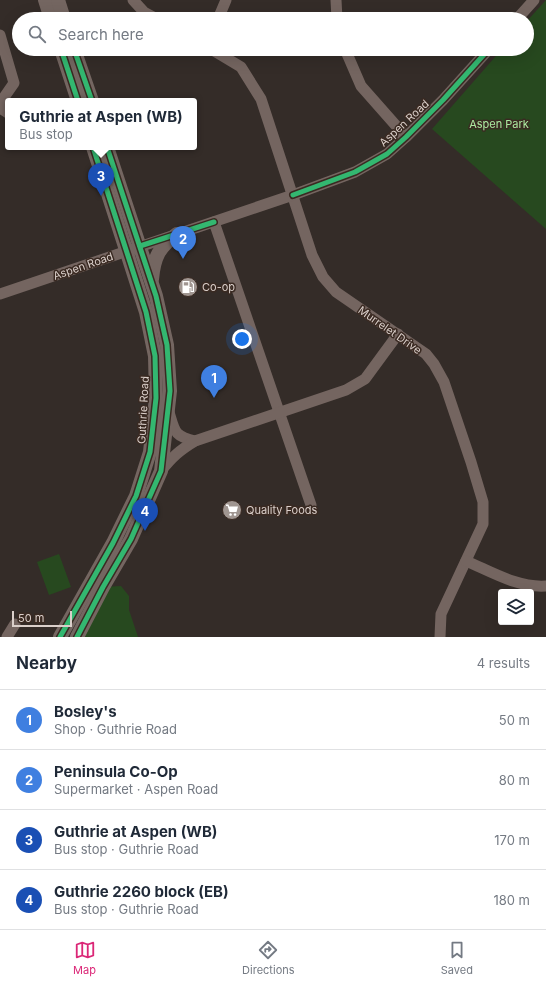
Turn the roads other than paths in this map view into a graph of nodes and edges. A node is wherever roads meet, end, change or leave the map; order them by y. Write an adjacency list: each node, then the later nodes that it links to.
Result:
1 (45, 0): 7 (main road)
2 (58, 0): 8 (main road)
3 (133, 0): 9 (street)
4 (226, 0): 10 (street)
5 (336, 0): 11 (street)
6 (534, 0): 12 (street)
7 (49, 12)
8 (62, 12)
9 (144, 12)
10 (221, 12)
11 (337, 12)
12 (523, 12)
13 (0, 35): 21 (street)
14 (63, 56): 19 (main road)
15 (76, 56): 20 (main road)
16 (224, 56): 25 (street, Murrelet Drive)
17 (348, 56): 22 (street)
18 (483, 56): 22 (street, Aspen Road)
19 (77, 98)
20 (91, 98)
21 (0, 103)
22 (406, 137): 25 (street, Aspen Road)
23 (94, 150): 28 (main road, Guthrie Road)
24 (108, 150): 28 (main road, Guthrie Road)
25 (293, 195): 26 (street, Aspen Road); 31 (street, Murrelet Drive)
26 (214, 222): 27 (street, Aspen Road); 33 (street)
27 (177, 234): 28 (street, Aspen Road); 29 (main road)
28 (134, 249): 29 (main road, Guthrie Road); 30 (street, Aspen Road); 41 (main road, Guthrie Road)
29 (152, 285): 32 (main road, Guthrie Road)
30 (0, 294)
31 (398, 334): 33 (street); 37 (street, Murrelet Drive)
32 (168, 409): 34 (street); 35 (main road, Guthrie Road)
33 (279, 414): 34 (street); 36 (street)
34 (195, 442): 35 (street)
35 (161, 471): 42 (main road, Guthrie Road)
36 (311, 505)
37 (466, 561): 38 (street); 43 (street, Murrelet Drive)
38 (546, 586)
39 (15, 624): 40 (street)
40 (8, 637)
41 (60, 637)
42 (77, 637)
43 (440, 637)

